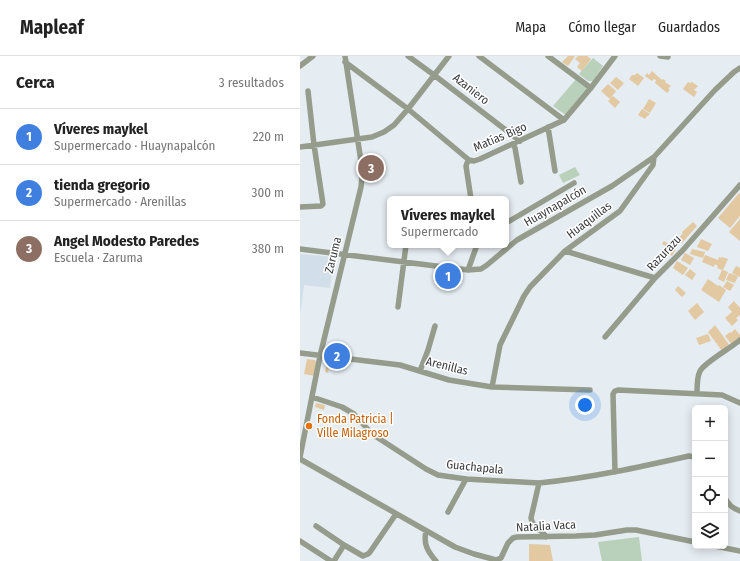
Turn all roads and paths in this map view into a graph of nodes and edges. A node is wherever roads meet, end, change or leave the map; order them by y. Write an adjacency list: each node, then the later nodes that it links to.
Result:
1 (313, 56): 10 (street)
2 (408, 56): 12 (street, Azaniero)
3 (449, 56): 12 (street)
4 (479, 56): 16 (street)
5 (548, 56): 13 (street)
6 (615, 56): 13 (street, Matías Bigo)
7 (660, 56): 8 (street)
8 (668, 57)
9 (345, 59): 15 (street, Matías Bigo); 18 (street, Zaruma)
10 (300, 66)
11 (740, 68): 23 (street, Huaquillas)
12 (434, 75): 15 (street); 19 (street, Azaniero)
13 (591, 88): 16 (street, Matías Bigo)
14 (308, 91): 21 (street)
15 (408, 109): 18 (street); 24 (street, Matías Bigo)
16 (564, 120): 17 (street, Matías Bigo)
17 (548, 127): 19 (street, Matías Bigo); 25 (street)
18 (358, 140): 21 (street); 38 (street, Zaruma)
19 (520, 141): 20 (street, Matías Bigo)
20 (513, 144): 24 (street, Matías Bigo); 26 (street)
21 (314, 145): 22 (street); 30 (street)
22 (300, 147)
23 (654, 157): 32 (street, Huaynapalcón); 37 (street, Huaquillas)
24 (469, 160): 29 (street)
25 (555, 171)
26 (521, 182)
27 (574, 183): 31 (street)
28 (740, 185): 41 (street, Razurazu)
29 (471, 196)
30 (300, 207)
31 (509, 221)
32 (509, 247)
33 (406, 248): 39 (street)
34 (476, 248): 40 (street)
35 (508, 248): 40 (street, Huaynapalcón)
36 (300, 250): 38 (street, Huaynapalcón)
37 (565, 251): 41 (street); 49 (street, Huaquillas)
38 (345, 255): 39 (street, Huaynapalcón); 47 (street, Zaruma)
39 (404, 262): 40 (street, Huaynapalcón); 42 (street)
40 (468, 270)
41 (655, 278): 44 (street, Razurazu)
42 (398, 307)
43 (435, 326): 48 (street)
44 (605, 337)
45 (740, 340): 51 (street)
46 (300, 353): 47 (street, Arenillas)
47 (320, 356): 48 (street, Arenillas); 52 (street, Zaruma)
48 (420, 371): 49 (street, Arenillas)
49 (492, 387): 50 (street, Arenillas)
50 (590, 390)
51 (697, 393): 53 (street); 56 (street)
52 (312, 397): 54 (street, Zaruma); 57 (street, Guachapala)
53 (740, 403)
54 (300, 455): 62 (street, Natalia Vaca)
55 (692, 456): 56 (street, Guachapala)
56 (615, 472): 58 (street, Guachapala)
57 (466, 479): 58 (street, Guachapala); 61 (street)
58 (539, 483): 65 (street)
59 (728, 502): 60 (street)
60 (740, 511)
61 (448, 512)
62 (396, 514): 64 (street, Natalia Vaca); 68 (street)
63 (316, 526): 68 (street)
64 (426, 531): 65 (street, Natalia Vaca); 72 (street)
65 (546, 537): 67 (street, Natalia Vaca)
66 (300, 541): 71 (street)
67 (692, 541)
68 (344, 545): 71 (street)
69 (728, 549): 70 (street)
70 (740, 551)
71 (333, 561)
72 (436, 561)

